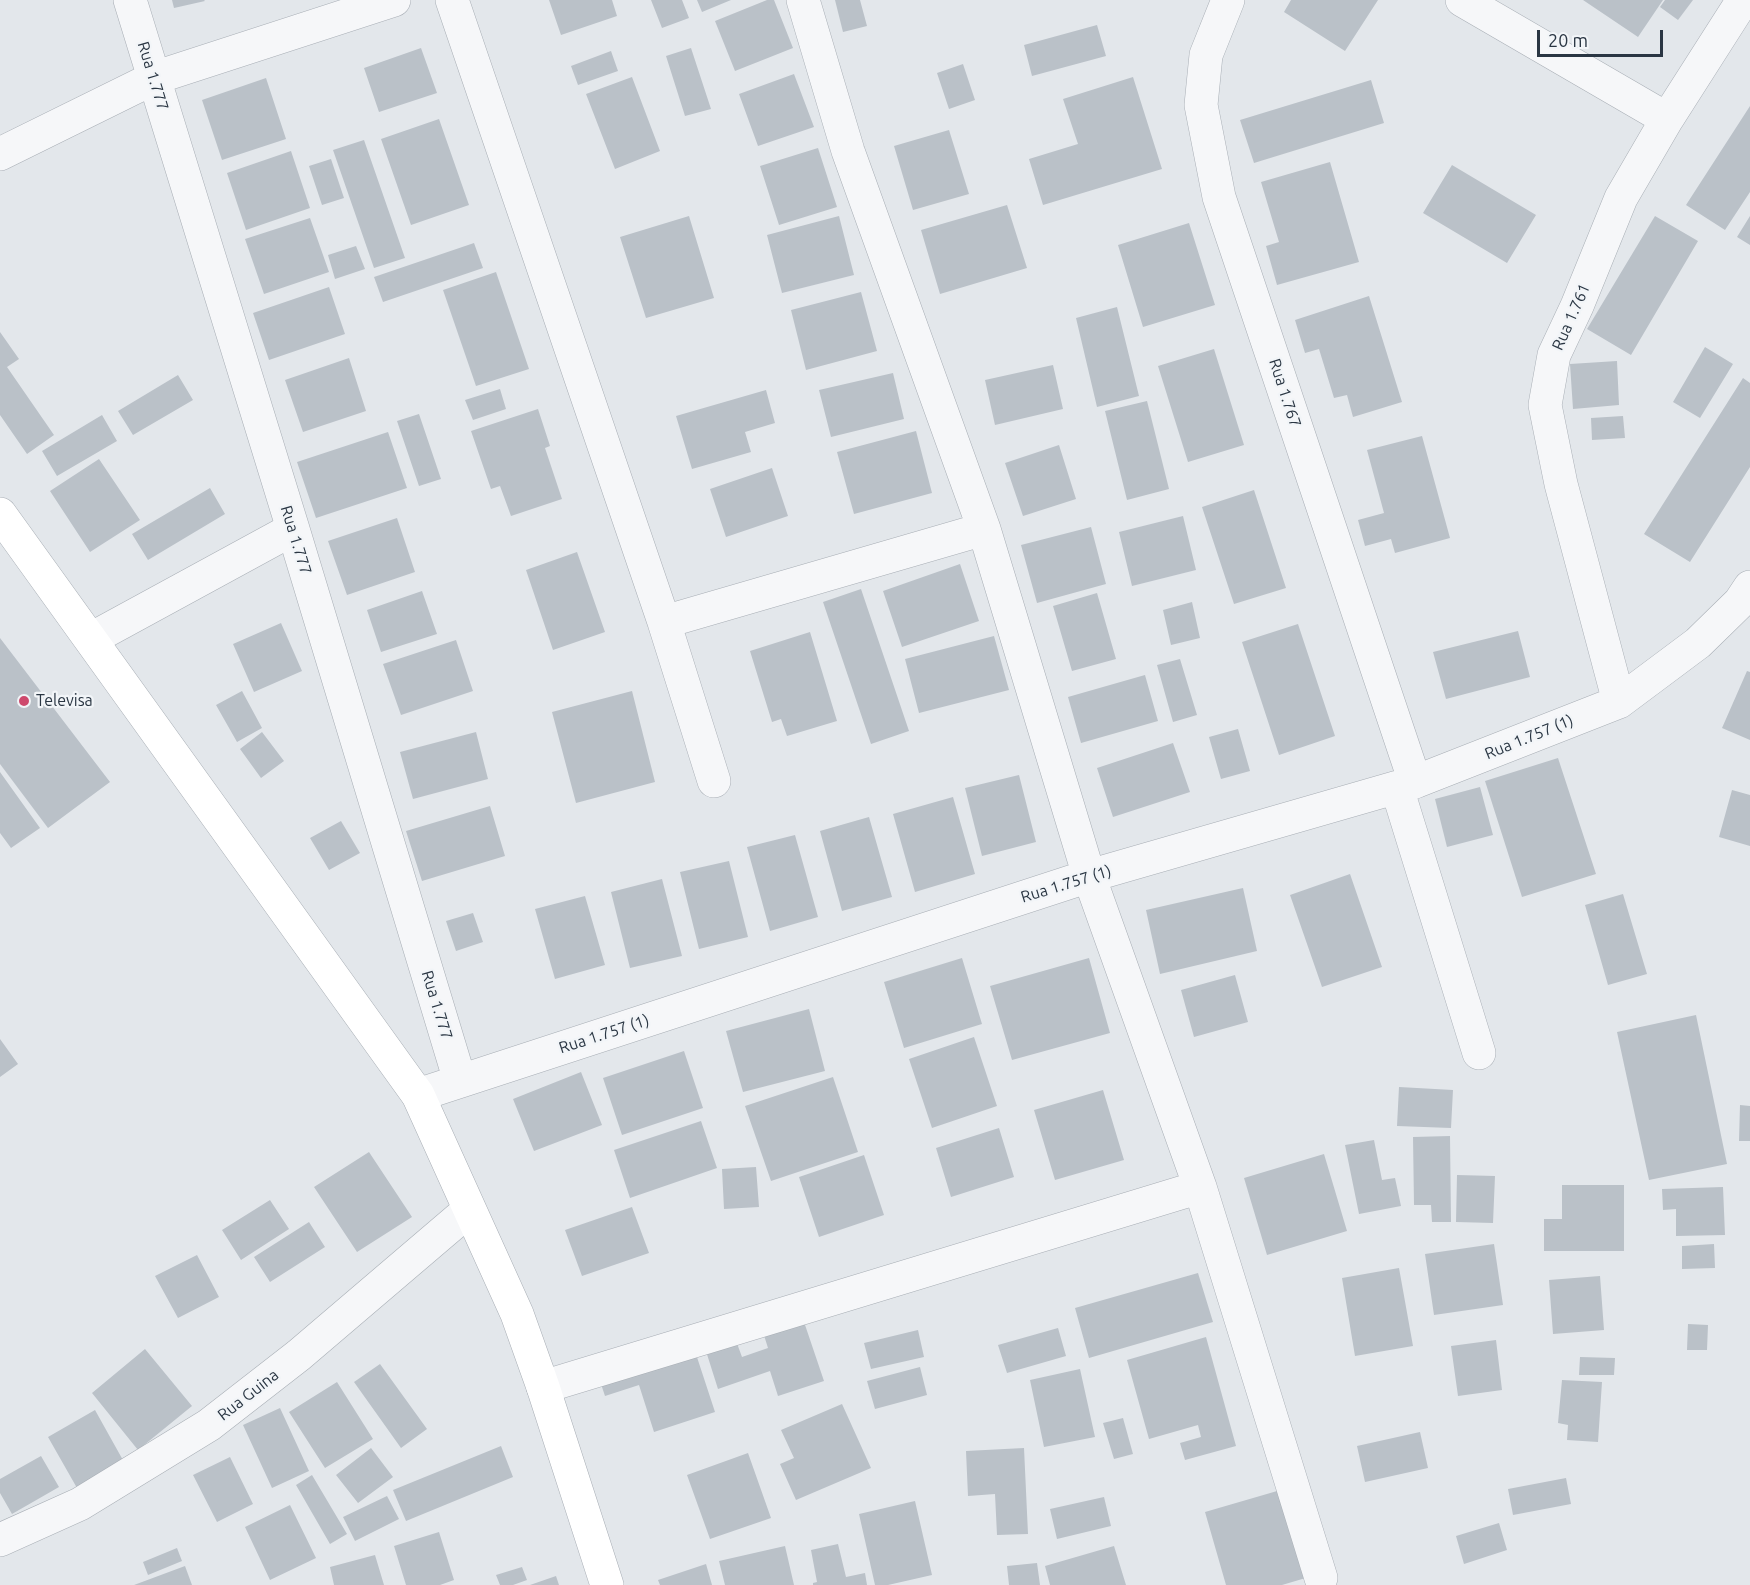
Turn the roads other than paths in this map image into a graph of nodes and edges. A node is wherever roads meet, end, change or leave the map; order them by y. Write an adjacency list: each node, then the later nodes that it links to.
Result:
1 (130, 0): 8 (street, Rua 1.777)
2 (394, 0): 8 (street)
3 (452, 0): 15 (street)
4 (803, 0): 13 (street)
5 (1228, 0): 19 (street, Rua 1.767)
6 (1462, 0): 9 (street)
7 (1743, 0): 9 (street, Rua 1.761)
8 (153, 78): 10 (street); 12 (street, Rua 1.777)
9 (1667, 118): 17 (street, Rua 1.761)
10 (0, 154)
11 (0, 514): 16 (street)
12 (293, 529): 16 (street); 22 (street, Rua 1.777)
13 (984, 530): 15 (street); 20 (street)
14 (1747, 599): 17 (street, Rua 1.757 (1))
15 (664, 622): 18 (street)
16 (91, 639): 23 (street)
17 (1619, 702): 19 (street, Rua 1.757 (1))
18 (714, 781)
19 (1406, 785): 20 (street, Rua 1.757 (1)); 21 (street, Rua 1.767)
20 (1089, 876): 22 (street, Rua 1.757 (1)); 24 (street)
21 (1479, 1053)
22 (460, 1081): 23 (street, Rua 1.757 (1))
23 (418, 1095): 25 (street)
24 (1200, 1187): 26 (street); 28 (street)
25 (469, 1210): 26 (street); 27 (street, Rua Guina)
26 (543, 1387): 29 (street)
27 (0, 1540)
28 (1321, 1578)
29 (607, 1585)

